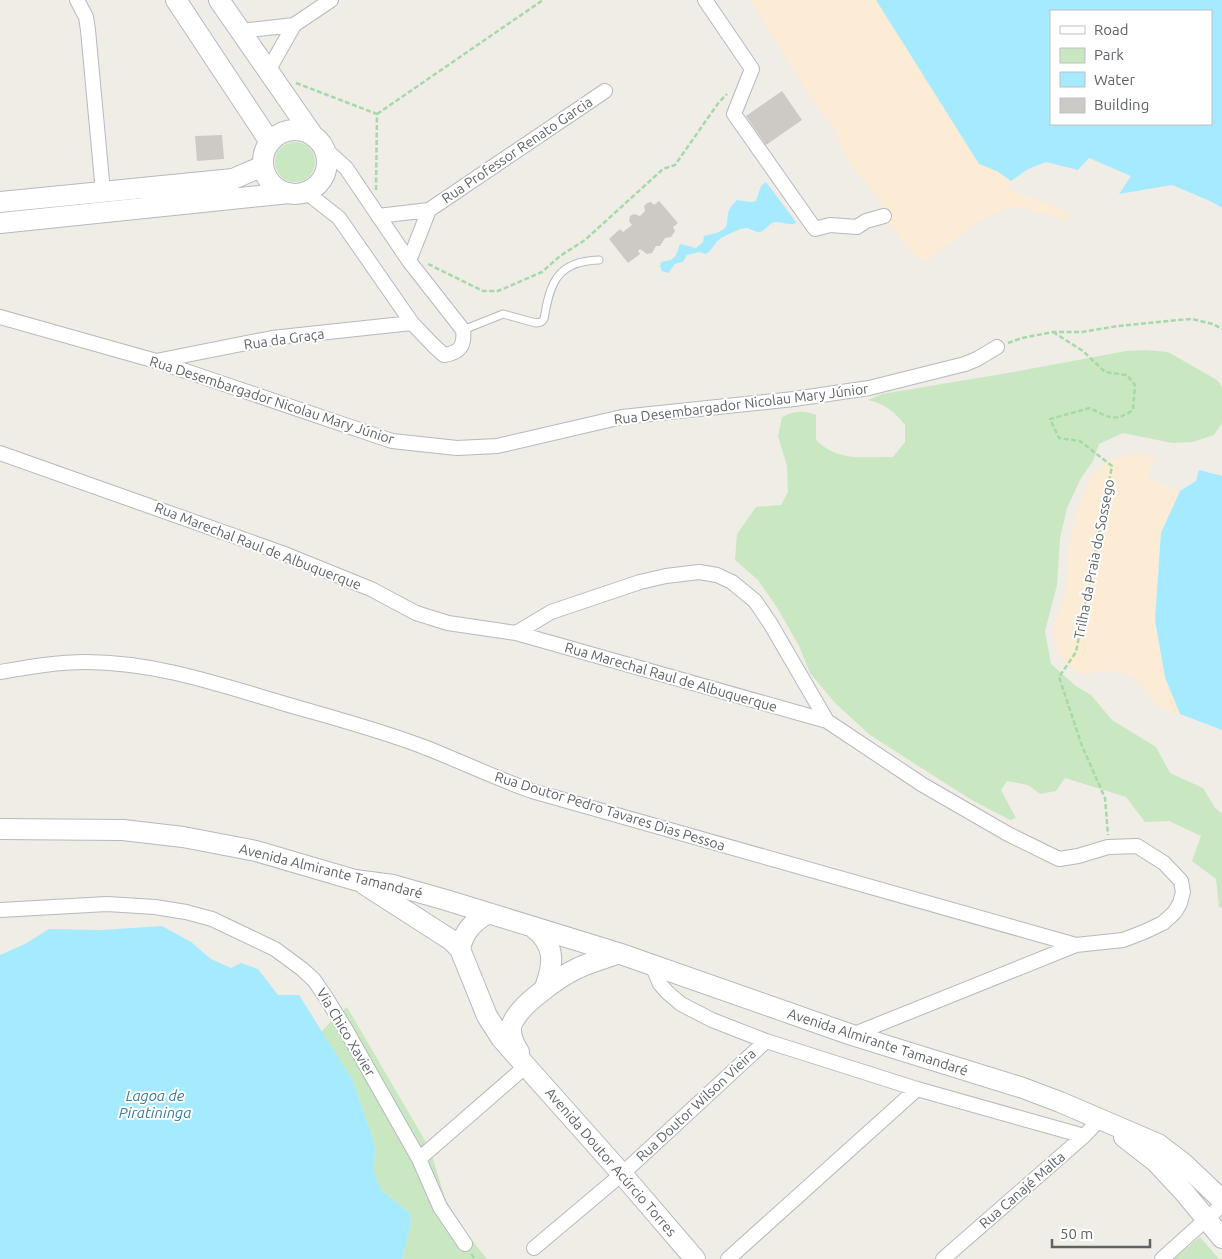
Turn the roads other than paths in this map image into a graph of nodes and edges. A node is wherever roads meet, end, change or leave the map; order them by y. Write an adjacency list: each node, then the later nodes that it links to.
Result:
1 (77, 0): 13 (street)
2 (176, 0): 10 (street)
3 (219, 0): 7 (street)
4 (331, 0): 6 (street)
5 (705, 0): 18 (street)
6 (294, 25): 7 (street); 8 (street)
7 (240, 31): 8 (street)
8 (269, 72): 11 (street)
9 (605, 91): 16 (street, Rua Professor Renato Garcia)
10 (270, 142): 11 (street); 12 (street)
11 (319, 143): 14 (street); 17 (street)
12 (263, 166): 13 (street); 14 (street)
13 (103, 192): 15 (street)
14 (298, 193): 19 (street); 23 (street)
15 (0, 202)
16 (429, 210): 17 (street, Rua Professor Renato Garcia); 20 (street, Rua Professor Renato Garcia)
17 (377, 214): 20 (street)
18 (884, 216)
19 (0, 223)
20 (410, 258): 24 (street)
21 (598, 260): 24 (lane)
22 (0, 317): 26 (street, Rua Desembargador Nicolau Mary Júnior)
23 (412, 323): 24 (street); 26 (street, Rua da Graça)
24 (463, 330)
25 (997, 347): 26 (street, Rua Desembargador Nicolau Mary Júnior)
26 (156, 361)
27 (0, 453): 28 (street, Rua Marechal Raul de Albuquerque)
28 (516, 633): 30 (street, Rua Marechal Raul de Albuquerque); 30 (street, Rua Marechal Raul de Albuquerque)
29 (0, 672): 36 (street, Rua Doutor Pedro Tavares Dias Pessoa)
30 (827, 721): 36 (street, Rua Marechal Raul de Albuquerque)
31 (0, 829): 32 (street, Avenida Almirante Tamandaré)
32 (355, 880): 34 (street, Avenida Almirante Tamandaré); 37 (street, Avenida Doutor Acúrcio Torres)
33 (0, 910): 49 (street, Via Chico Xavier)
34 (488, 913): 35 (street, Avenida Almirante Tamandaré); 37 (street)
35 (534, 928): 38 (street, Avenida Almirante Tamandaré); 40 (street)
36 (1076, 945): 43 (street, Rua Marechal Raul de Albuquerque)
37 (460, 949): 41 (street, Avenida Doutor Acúrcio Torres)
38 (618, 953): 39 (street, Avenida Almirante Tamandaré); 40 (street, Avenida Doutor Acúrcio Torres)
39 (652, 965): 43 (street, Avenida Almirante Tamandaré); 44 (street)
40 (544, 990): 42 (street, Avenida Doutor Acúrcio Torres)
41 (478, 994): 42 (street); 45 (street, Avenida Doutor Acúrcio Torres)
42 (524, 1008): 45 (street, Avenida Doutor Acúrcio Torres)
43 (852, 1034): 47 (street, Avenida Almirante Tamandaré)
44 (766, 1041): 46 (street); 50 (street, Rua Doutor Wilson Vieira)
45 (526, 1066): 49 (street); 50 (street, Avenida Doutor Acúrcio Torres)
46 (918, 1090): 48 (street); 58 (street)
47 (1101, 1120): 48 (street, Rua Canajé Malta); 51 (street, Avenida Almirante Tamandaré); 53 (street, Avenida Almirante Tamandaré)
48 (1084, 1136): 59 (street, Rua Canajé Malta)
49 (419, 1159): 55 (street, Via Chico Xavier)
50 (622, 1174): 56 (street, Rua Doutor Wilson Vieira); 57 (street, Avenida Doutor Acúrcio Torres)
51 (1222, 1200)
52 (1222, 1205): 53 (street)
53 (1206, 1219): 54 (street, Avenida Almirante Tamandaré); 60 (street)
54 (1222, 1238)
55 (465, 1244)
56 (534, 1248)
57 (694, 1259)
58 (728, 1259)
59 (943, 1259)
60 (1162, 1259)

